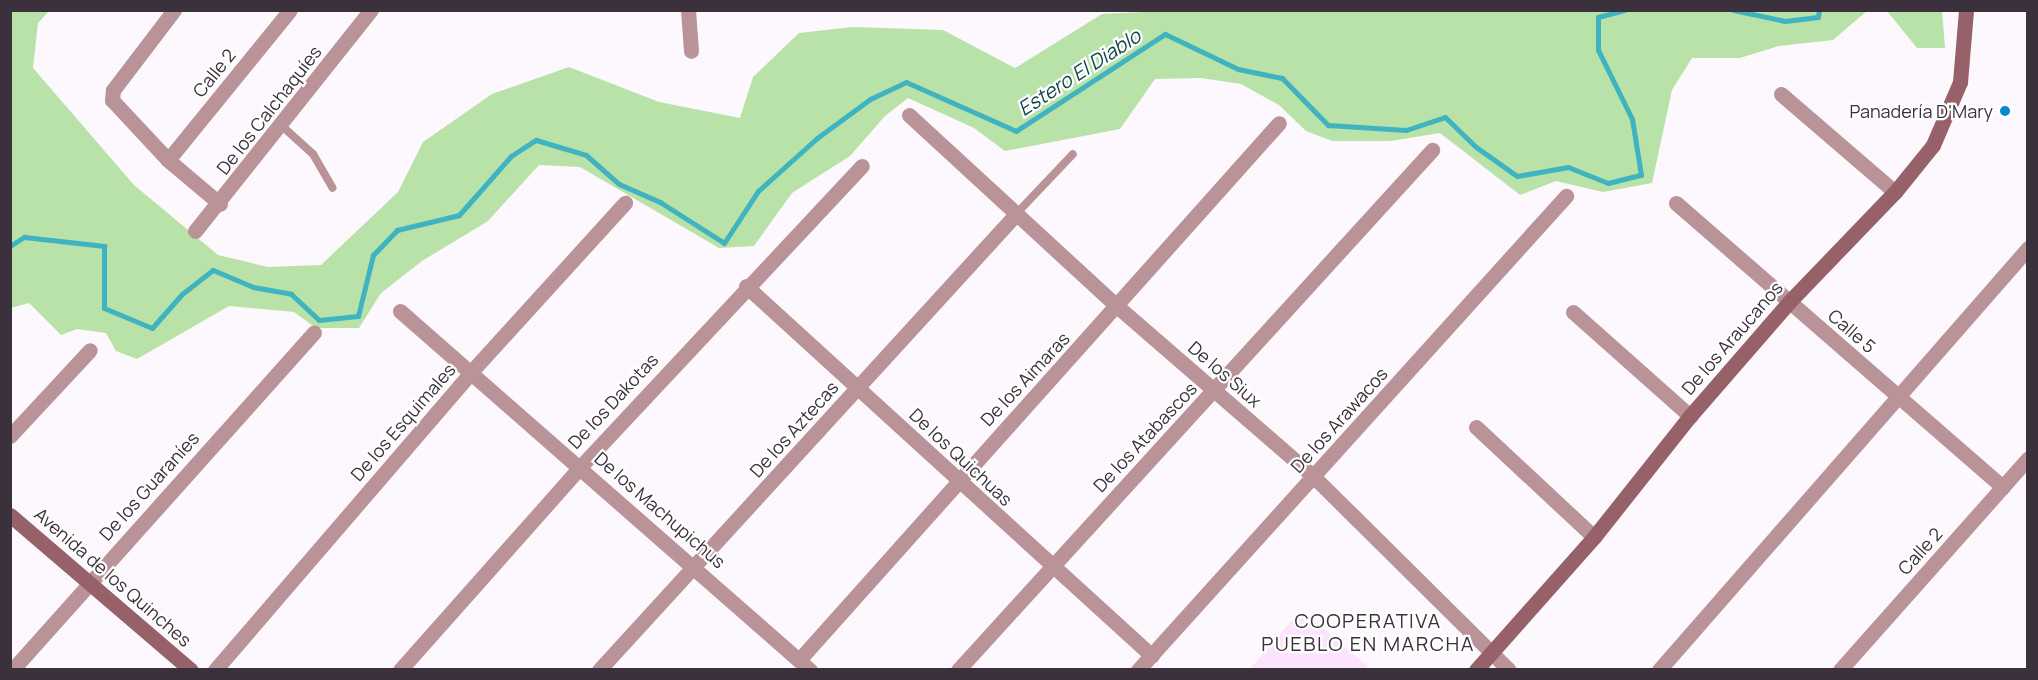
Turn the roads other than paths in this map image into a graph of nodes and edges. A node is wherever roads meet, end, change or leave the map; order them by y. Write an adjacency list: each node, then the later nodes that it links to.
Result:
1 (174, 10): 13 (street)
2 (290, 10): 13 (street, Calle 2)
3 (371, 10): 10 (street, De los Calchaquíes)
4 (688, 10): 6 (street)
5 (1966, 10): 16 (street, De los Araucanos)
6 (691, 51)
7 (1781, 94): 16 (street)
8 (909, 115): 21 (street, De los Siux)
9 (1279, 123): 26 (street, De los Aimaras)
10 (282, 126): 15 (lane); 20 (street, De los Calchaquíes)
11 (1432, 150): 33 (street, De los Atabascos)
12 (1073, 154): 21 (lane)
13 (168, 160): 20 (street)
14 (862, 166): 24 (street, De los Dakotas)
15 (333, 188)
16 (1895, 192): 25 (street, De los Araucanos)
17 (1566, 196): 40 (street, De los Arawacos)
18 (625, 203): 31 (street, De los Esquimales)
19 (1676, 203): 25 (street, Calle 5)
20 (220, 204): 22 (street, De los Calchaquíes)
21 (1017, 213): 26 (street, De los Siux); 32 (street, De los Aztecas)
22 (195, 231)
23 (2028, 248): 34 (street)
24 (746, 285): 32 (street, De los Quichuas); 39 (street, De los Dakotas)
25 (1789, 302): 34 (street, Calle 5); 35 (street, De los Araucanos)
26 (1118, 307): 33 (street, De los Siux); 41 (street, De los Aimaras)
27 (400, 311): 31 (street, De los Machupichus)
28 (1573, 312): 35 (street)
29 (314, 332): 47 (street, De los Guaraníes)
30 (90, 350): 37 (street)
31 (471, 372): 39 (street, De los Machupichus); 53 (street, De los Esquimales)
32 (858, 388): 41 (street, De los Quichuas); 46 (street, De los Aztecas)
33 (1214, 391): 40 (street, De los Siux); 45 (street, De los Atabascos)
34 (1900, 398): 42 (street, Calle 5); 60 (street)
35 (1690, 416): 44 (street, De los Araucanos)
36 (1476, 427): 44 (street)
37 (10, 436)
38 (2028, 458): 42 (street, Calle 2)
39 (581, 466): 46 (street, De los Machupichus); 54 (street, De los Dakotas)
40 (1314, 477): 48 (street, De los Siux); 49 (street, De los Arawacos)
41 (957, 481): 45 (street, De los Quichuas); 50 (street, De los Aimaras)
42 (2003, 487): 61 (street, Calle 2)
43 (10, 515): 47 (street, Avenida de los Quinches)
44 (1594, 537): 48 (street, De los Araucanos)
45 (1051, 566): 49 (street, De los Quichuas); 56 (street, De los Atabascos)
46 (696, 567): 50 (street, De los Machupichus); 55 (street, De los Aztecas)
47 (89, 580): 51 (street, De los Guaraníes); 52 (street, Avenida de los Quinches)
48 (1490, 654): 58 (street, De los Araucanos); 59 (street, De los Siux)
49 (1152, 656): 57 (street, De los Arawacos)
50 (805, 665)
51 (14, 668)
52 (191, 669)
53 (215, 669)
54 (400, 669)
55 (599, 669)
56 (958, 669)
57 (1138, 669)
58 (1476, 669)
59 (1509, 669)
60 (1659, 669)
61 (1840, 669)

